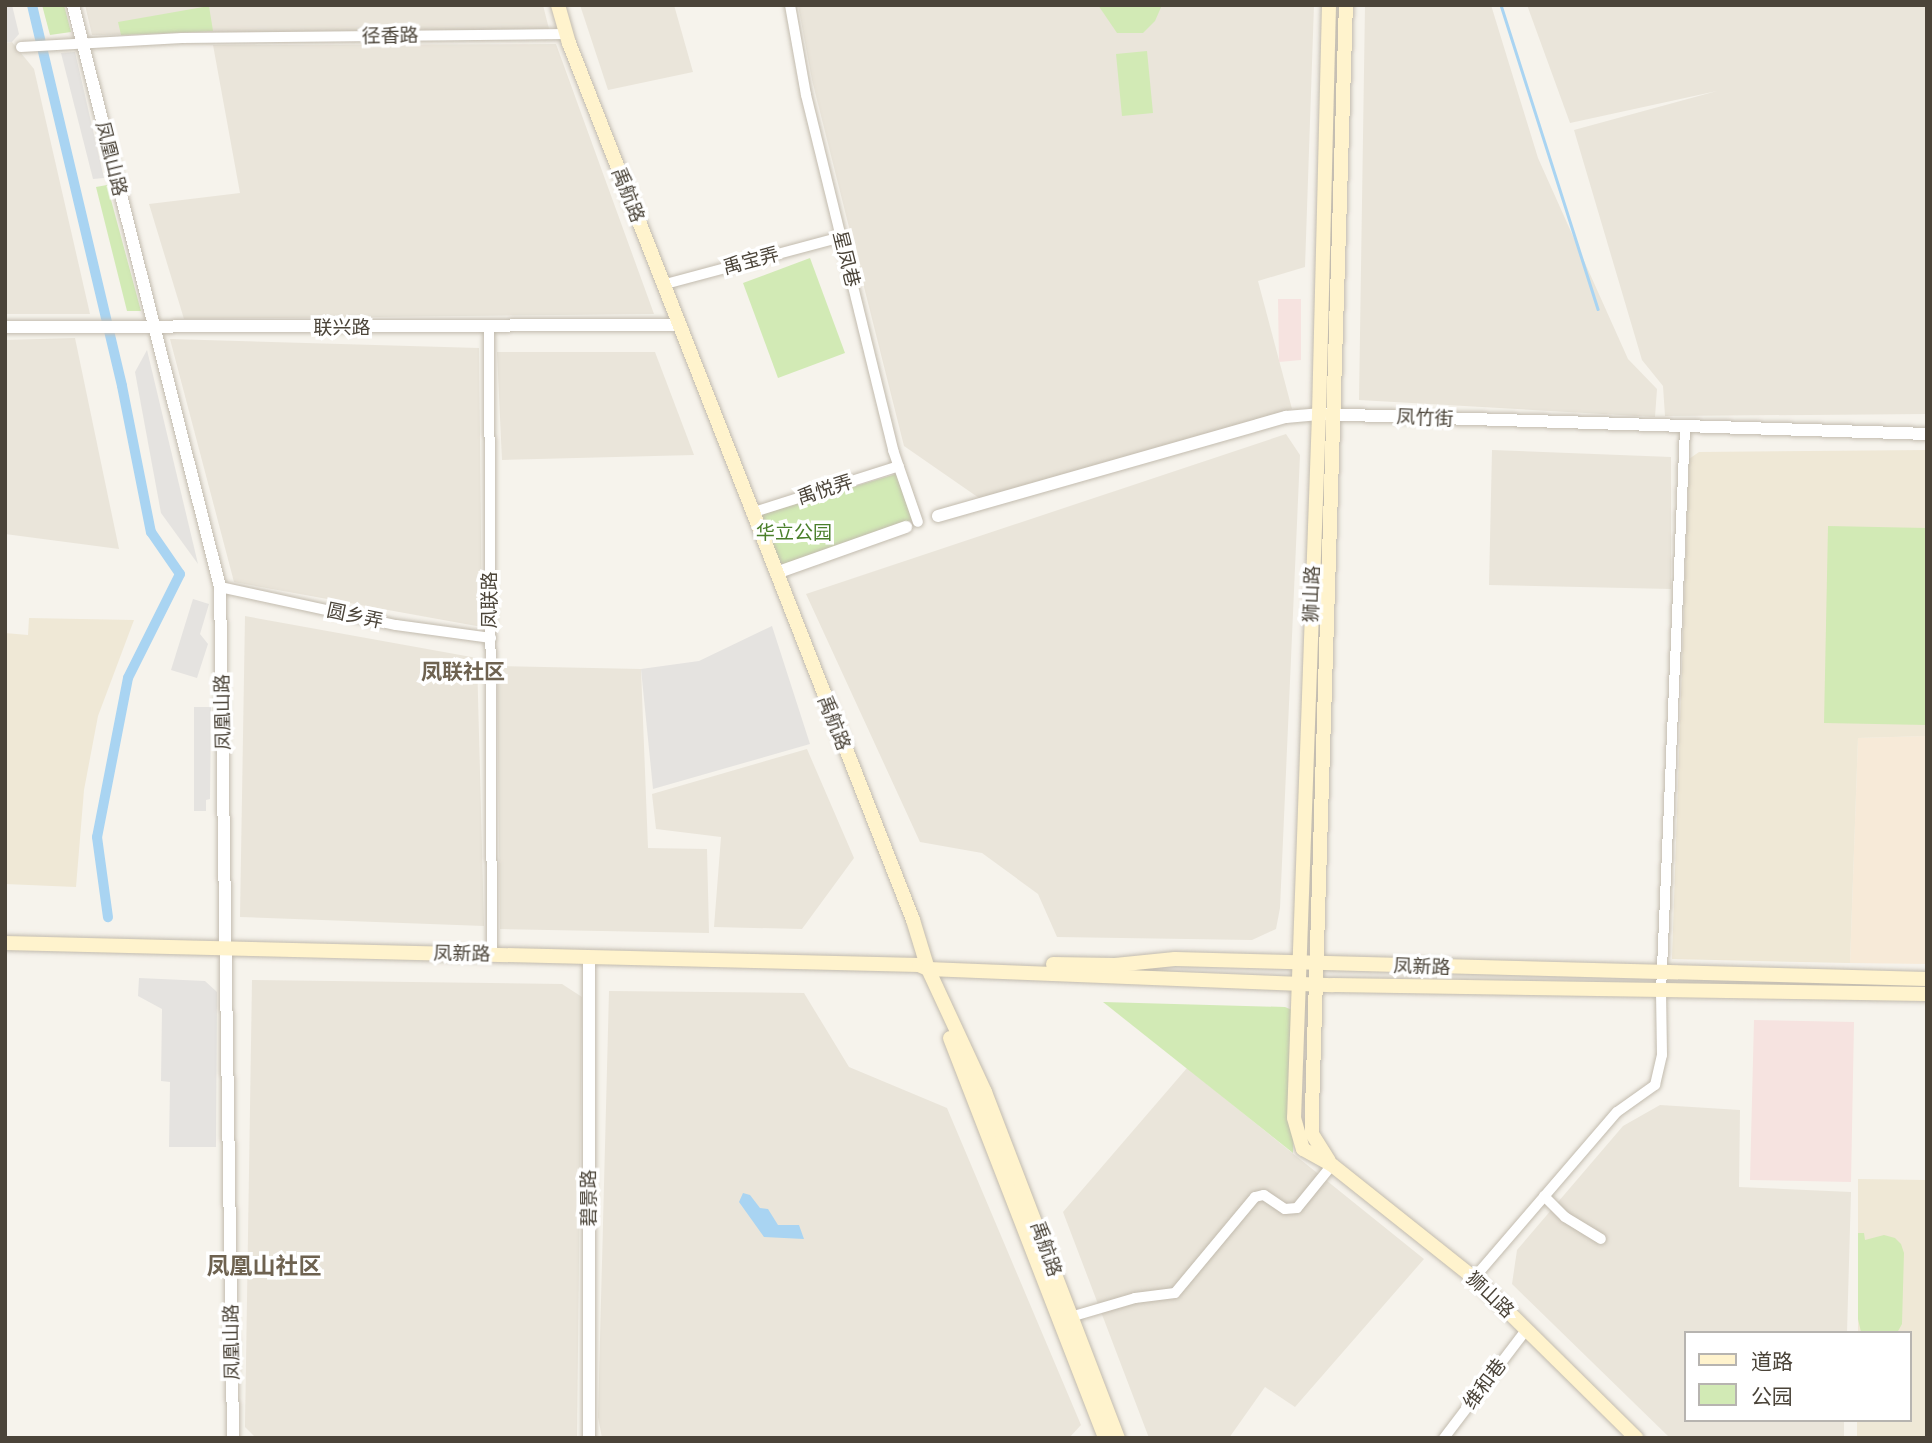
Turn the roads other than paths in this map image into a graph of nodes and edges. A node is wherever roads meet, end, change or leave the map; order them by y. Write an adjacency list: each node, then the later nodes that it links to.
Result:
1 (73, 5): 8 (street, 凤凰山路)
2 (550, 5): 7 (main road, 禹航路)
3 (558, 5): 7 (main road, 禹航路)
4 (790, 5): 10 (street, 星凤巷)
5 (1329, 5): 16 (main road, 狮山路)
6 (1346, 5): 16 (main road, 狮山路)
7 (562, 34): 8 (street, 径香路); 11 (main road, 禹航路); 12 (main road, 禹航路)
8 (82, 42): 9 (street, 径香路); 14 (street, 凤凰山路)
9 (25, 47)
10 (841, 236): 11 (street, 禹宝弄); 19 (street, 星凤巷)
11 (662, 285): 12 (main road, 禹航路)
12 (674, 326): 15 (street, 联兴路); 20 (main road, 禹航路); 32 (main road, 禹航路)
13 (5, 327): 14 (street, 联兴路)
14 (153, 328): 15 (street, 联兴路); 24 (street, 凤凰山路)
15 (489, 328): 25 (street, 凤联路)
16 (1327, 414): 17 (street, 凤竹街); 21 (street, 凤竹街); 30 (main road, 狮山路); 31 (main road, 狮山路)
17 (1685, 428): 18 (street, 凤竹街); 33 (street)
18 (1927, 434)
19 (899, 466): 20 (street, 禹悦弄); 22 (street, 星凤巷)
20 (751, 513): 23 (main road, 禹航路)
21 (937, 516): 22 (street)
22 (912, 524): 23 (street)
23 (776, 573): 32 (main road, 禹航路)
24 (220, 587): 25 (street, 圆乡弄); 27 (street, 凤凰山路)
25 (491, 638): 28 (street, 凤联路)
26 (5, 943): 27 (main road, 凤新路)
27 (227, 948): 28 (main road, 凤新路); 45 (street, 凤凰山路)
28 (492, 955): 29 (main road, 凤新路)
29 (589, 958): 32 (main road, 凤新路); 46 (street, 碧景路)
30 (1299, 961): 31 (main road, 凤新路); 32 (main road, 凤新路); 35 (main road, 狮山路)
31 (1316, 964): 33 (main road, 凤新路); 36 (main road, 狮山路)
32 (924, 965): 35 (main road, 凤新路); 43 (main road, 禹航路)
33 (1662, 974): 34 (main road, 凤新路); 37 (street)
34 (1927, 978)
35 (1299, 983): 36 (main road, 凤新路); 39 (main road, 狮山路)
36 (1316, 984): 37 (main road, 凤新路); 39 (main road, 狮山路)
37 (1661, 992): 38 (main road, 凤新路); 40 (street)
38 (1927, 994)
39 (1332, 1165): 42 (main road, 狮山路); 43 (street)
40 (1544, 1196): 41 (street); 42 (street)
41 (1601, 1238)
42 (1474, 1278): 44 (main road, 狮山路)
43 (1064, 1319): 47 (main road, 禹航路); 48 (main road, 禹航路)
44 (1526, 1330): 49 (street, 维和巷); 50 (main road, 狮山路)
45 (233, 1438)
46 (589, 1438)
47 (1105, 1438)
48 (1118, 1438)
49 (1444, 1438)
50 (1636, 1438)

